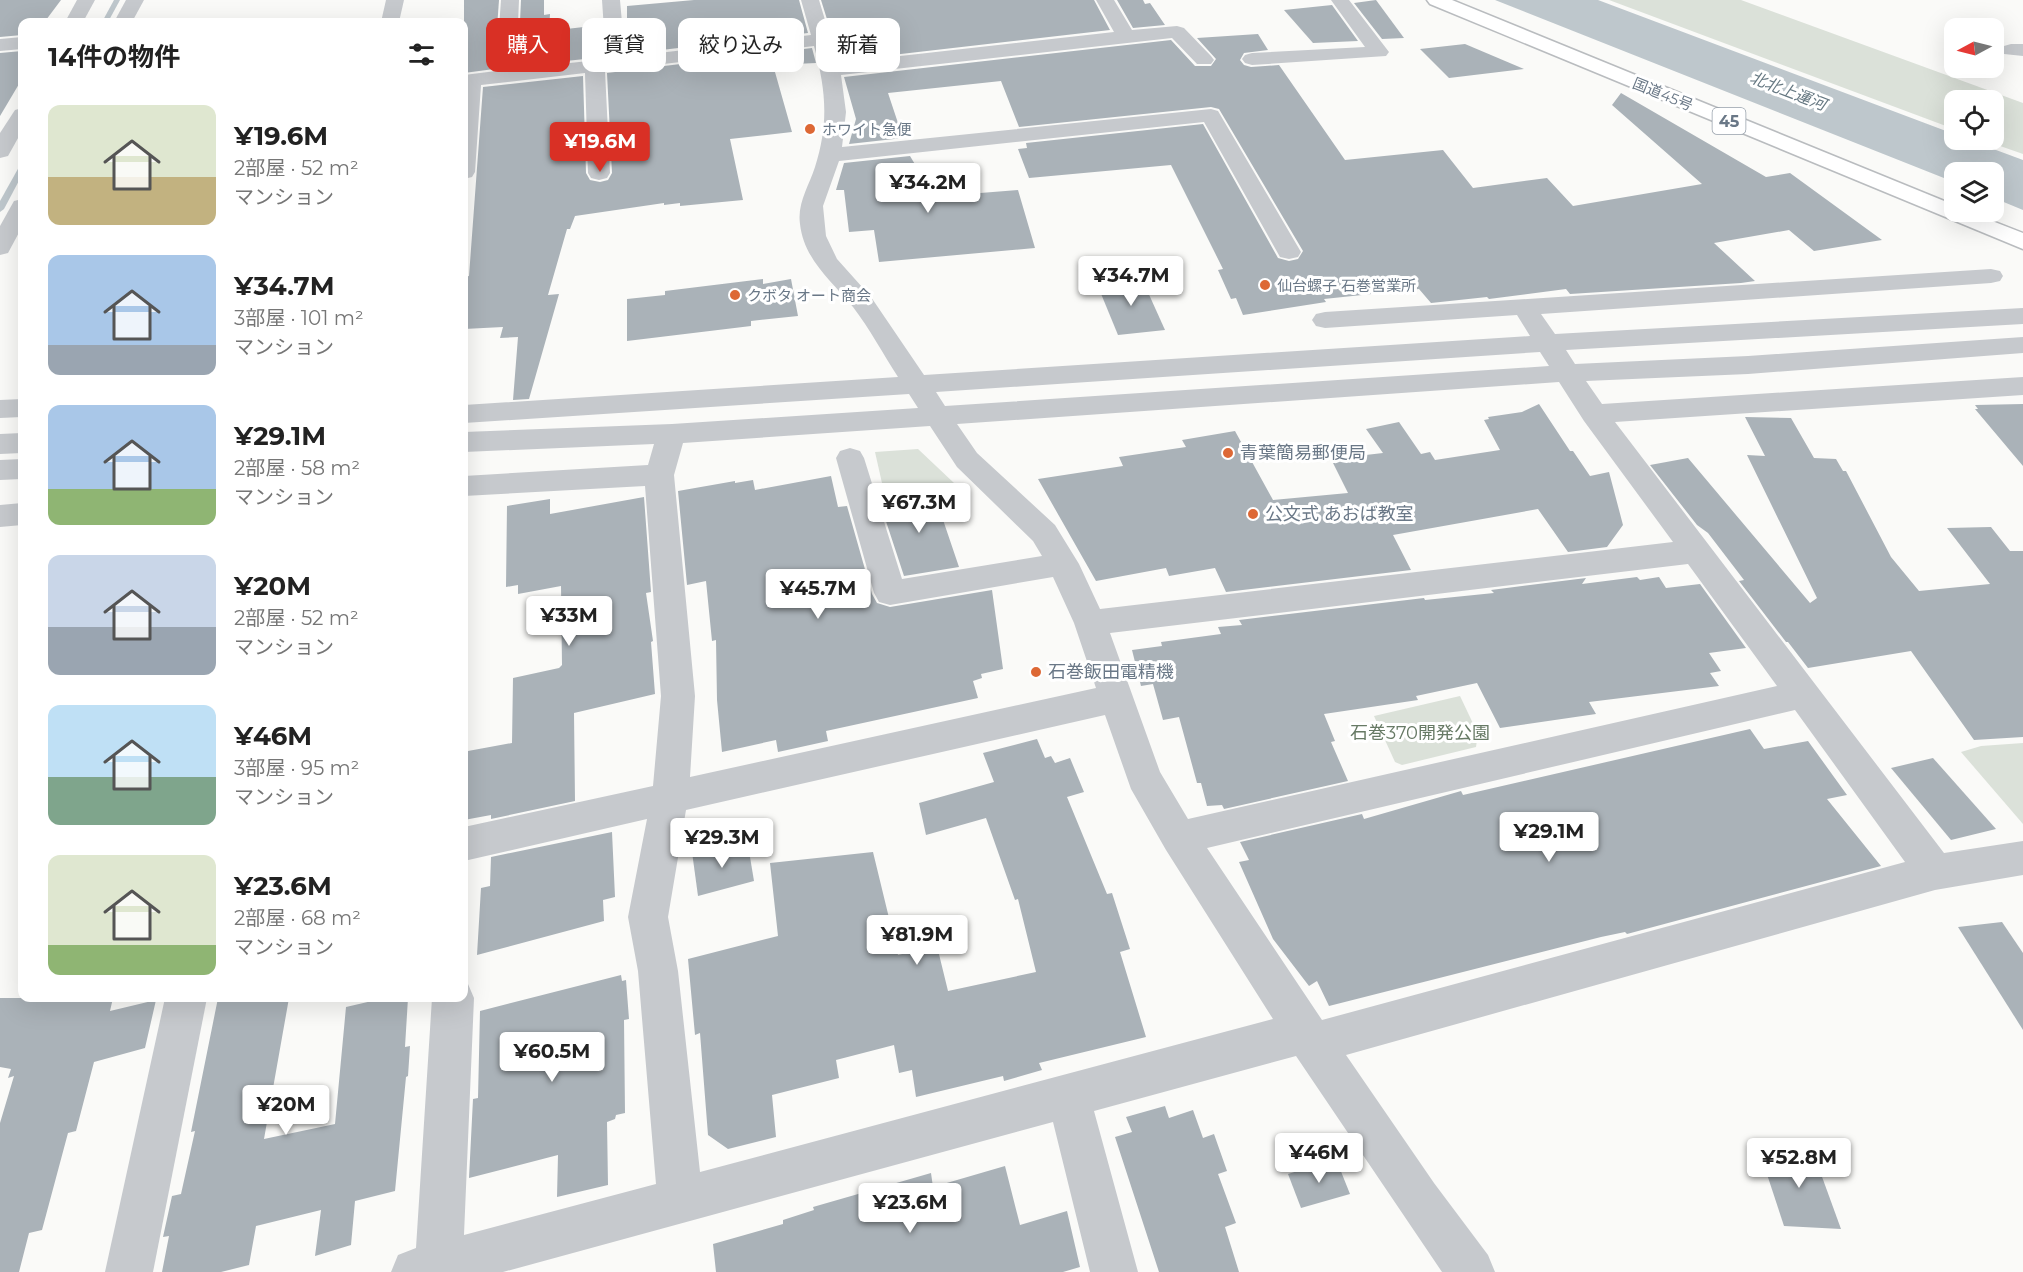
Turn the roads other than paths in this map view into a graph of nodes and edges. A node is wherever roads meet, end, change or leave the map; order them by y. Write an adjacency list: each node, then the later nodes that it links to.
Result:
1 (86, 0): 10 (street)
2 (135, 0): 11 (street)
3 (395, 0): 12 (street)
4 (510, 0): 26 (street)
5 (611, 0): 13 (street)
6 (810, 0): 14 (street)
7 (1106, 0): 15 (street)
8 (1340, 0): 20 (street)
9 (1436, 0): 31 (highway, 国道45号 / 45)
10 (76, 18)
11 (125, 18)
12 (391, 18)
13 (612, 18)
14 (816, 22)
15 (1126, 36): 18 (street); 21 (street)
16 (18, 43): 17 (street)
17 (0, 45)
18 (900, 50)
19 (816, 55): 22 (street)
20 (1252, 59)
21 (1204, 60)
22 (666, 62)
23 (582, 68): 26 (street)
24 (595, 72): 29 (street)
25 (828, 72): 28 (street)
26 (506, 76): 27 (street)
27 (468, 81)
28 (829, 154): 33 (street); 41 (street)
29 (598, 173)
30 (18, 214): 32 (street)
31 (2023, 242)
32 (0, 248)
33 (1289, 252)
34 (1991, 276): 35 (street)
35 (1524, 308): 37 (street); 38 (street)
36 (2023, 316): 38 (street)
37 (1325, 320)
38 (1547, 343): 40 (street); 41 (street)
39 (2023, 345): 40 (street)
40 (1566, 374): 46 (street); 47 (street)
41 (916, 385): 45 (street); 47 (street)
42 (2023, 386): 46 (street)
43 (18, 408): 44 (street)
44 (0, 409)
45 (468, 414)
46 (1594, 414): 59 (street)
47 (937, 417): 48 (street); 60 (street)
48 (672, 434): 49 (street); 55 (street)
49 (468, 442)
50 (18, 443): 51 (street)
51 (0, 444)
52 (850, 458): 60 (street)
53 (18, 469): 54 (street)
54 (0, 470)
55 (659, 475): 56 (street); 64 (street)
56 (468, 486)
57 (18, 514): 58 (street)
58 (0, 516)
59 (1697, 551): 61 (street); 62 (street)
60 (1063, 564): 61 (street)
61 (1090, 622): 63 (street)
62 (1804, 694): 65 (street); 68 (street)
63 (1116, 698): 64 (street); 65 (street)
64 (670, 796): 66 (street); 73 (street)
65 (1179, 838): 71 (street)
66 (468, 843)
67 (2023, 858): 68 (street)
68 (1935, 872): 71 (street)
69 (185, 1002): 75 (street)
70 (453, 1002): 74 (street)
71 (1309, 1037): 72 (street); 77 (street)
72 (1069, 1097): 73 (street); 76 (street)
73 (680, 1201): 74 (street)
74 (427, 1269)
75 (129, 1272)
76 (1114, 1272)
77 (1471, 1272)

